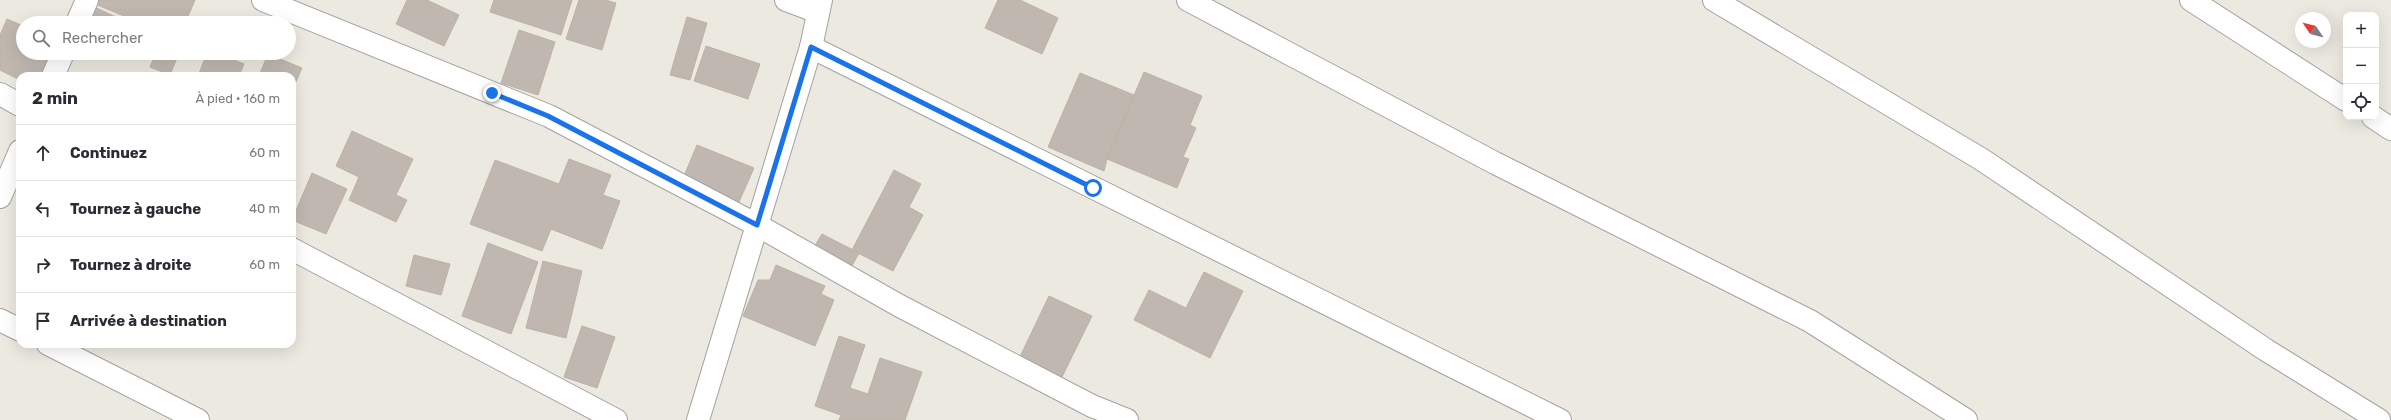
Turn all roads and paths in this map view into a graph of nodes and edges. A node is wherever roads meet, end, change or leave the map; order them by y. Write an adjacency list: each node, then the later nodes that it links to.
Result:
1 (87, 0): 8 (street)
2 (263, 0): 19 (street)
3 (786, 0): 7 (street)
4 (1188, 0): 29 (street)
5 (1714, 0): 30 (street)
6 (2191, 0): 13 (street)
7 (820, 6): 9 (street)
8 (80, 16)
9 (811, 47): 19 (street); 28 (street)
10 (61, 60): 11 (street)
11 (55, 72)
12 (0, 94): 14 (street)
13 (2343, 98)
14 (16, 103)
15 (2378, 120): 16 (street)
16 (2391, 129)
17 (16, 160): 18 (street)
18 (0, 197)
19 (757, 225): 26 (street); 27 (street)
20 (296, 250): 25 (street)
21 (0, 320): 22 (street)
22 (16, 328)
23 (56, 348): 24 (street)
24 (198, 420)
25 (616, 420)
26 (698, 420)
27 (1127, 420)
28 (1560, 420)
29 (1966, 420)
30 (2379, 420)

